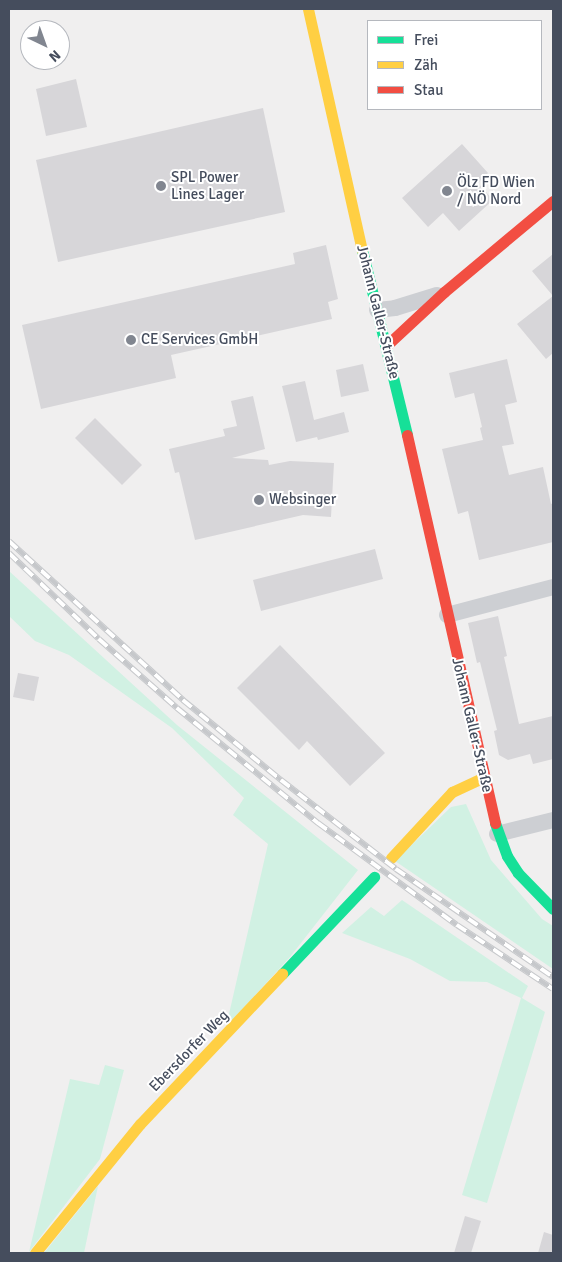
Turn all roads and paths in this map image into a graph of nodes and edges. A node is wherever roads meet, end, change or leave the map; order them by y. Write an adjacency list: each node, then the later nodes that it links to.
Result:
1 (308, 9): 4 (street, Johann Galler-Straße)
2 (553, 201): 3 (street)
3 (444, 292): 4 (street); 5 (street)
4 (377, 310): 5 (street, Johann Galler-Straße)
5 (387, 345): 7 (street, Johann Galler-Straße)
6 (553, 587): 7 (street)
7 (447, 615): 8 (street, Johann Galler-Straße)
8 (484, 777): 10 (street, Johann Galler-Straße); 11 (street)
9 (553, 820): 10 (street)
10 (496, 834): 13 (street, Johann Galler-Straße)
11 (391, 858)
12 (374, 877): 14 (street, Ebersdorfer Weg)
13 (553, 909)
14 (35, 1253)

